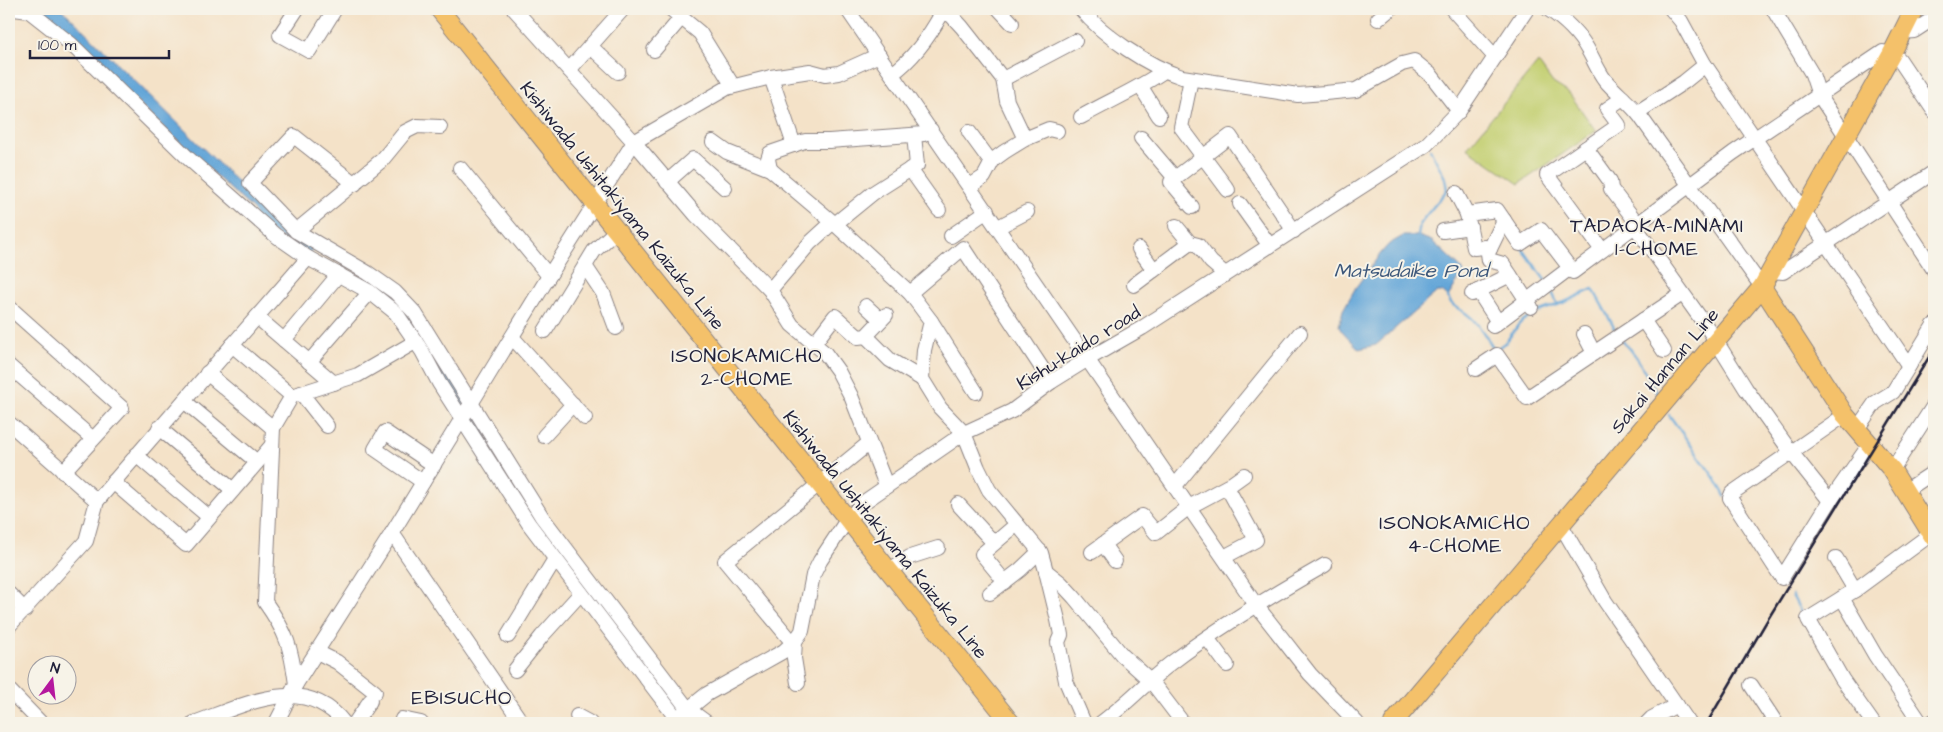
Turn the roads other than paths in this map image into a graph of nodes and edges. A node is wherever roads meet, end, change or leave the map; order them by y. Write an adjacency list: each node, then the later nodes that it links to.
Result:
1 (14, 9): 98 (street)
2 (297, 9): 3 (street)
3 (335, 9)
4 (440, 9): 74 (main road, Kishiwada Ushitakiyama Kaizuka Line)
5 (514, 9): 30 (street)
6 (623, 9): 24 (street)
7 (847, 9): 26 (street)
8 (999, 9): 21 (street)
9 (1390, 9): 20 (street)
10 (1452, 9): 28 (street)
11 (1527, 9): 28 (street, Kishu-kaido road)
12 (1548, 9): 40 (street)
13 (1671, 9): 29 (street)
14 (1773, 9): 39 (street)
15 (1914, 9): 22 (main road, Sakai Hannan Line)
16 (946, 11): 33 (street); 35 (street)
17 (1089, 12): 32 (street)
18 (677, 13): 25 (street); 37 (street)
19 (1934, 18): 22 (street)
20 (1378, 19)
21 (1012, 23)
22 (1902, 32): 27 (main road, Sakai Hannan Line)
23 (1075, 41): 35 (street)
24 (590, 46): 30 (street); 31 (street)
25 (654, 50)
26 (879, 55): 33 (street); 34 (street)
27 (1891, 55): 39 (street); 42 (street); 51 (main road, Sakai Hannan Line)
28 (1495, 57): 41 (street, Kishu-kaido road)
29 (1705, 65): 43 (street); 54 (street)
30 (569, 70): 55 (street)
31 (618, 72)
32 (1164, 72): 36 (street); 38 (street)
33 (892, 74): 47 (street)
34 (771, 77): 37 (street); 57 (street)
35 (1003, 79): 53 (street)
36 (1191, 79): 41 (street); 59 (street)
37 (733, 86): 55 (street)
38 (1141, 87): 44 (street); 45 (street)
39 (1818, 95): 51 (street); 54 (street)
40 (1623, 98): 43 (street); 58 (street)
41 (1459, 110): 89 (street, Kishu-kaido road)
42 (1934, 111)
43 (1638, 112): 68 (street)
44 (1158, 116)
45 (1081, 117)
46 (440, 127): 67 (street)
47 (932, 130): 50 (street); 69 (street)
48 (1058, 131): 53 (street)
49 (969, 132): 60 (street)
50 (914, 135): 57 (street); 63 (street)
51 (1846, 136): 73 (street); 79 (main road, Sakai Hannan Line)
52 (1141, 138): 65 (street)
53 (1025, 139): 60 (street)
54 (1755, 139): 68 (street); 79 (street)
55 (634, 142): 66 (street); 74 (street)
56 (713, 142): 62 (street)
57 (794, 145): 62 (street)
58 (1586, 148): 84 (street); 97 (street)
59 (1204, 157): 65 (street); 71 (street); 89 (street)
60 (993, 160): 69 (street)
61 (460, 168): 107 (street)
62 (770, 169): 83 (street)
63 (910, 169): 77 (street); 83 (street)
64 (1934, 172): 73 (street)
65 (1175, 178): 76 (street)
66 (667, 182): 70 (street); 110 (street)
67 (354, 184): 88 (street); 88 (street)
68 (1690, 184): 84 (street); 109 (street)
69 (970, 186): 78 (street)
70 (725, 188)
71 (1228, 190)
72 (1456, 193): 82 (street)
73 (1889, 201): 93 (street); 102 (street)
74 (595, 204): 87 (main road, Kishiwada Ushitakiyama Kaizuka Line); 107 (street)
75 (1240, 204): 94 (street)
76 (1192, 207)
77 (939, 210)
78 (987, 211): 86 (street); 91 (street)
79 (1804, 211): 93 (street); 103 (main road, Sakai Hannan Line)
80 (1027, 212): 86 (street)
81 (1504, 220): 82 (street); 96 (street); 100 (street)
82 (1469, 221): 90 (street); 96 (street)
83 (834, 223): 110 (street); 112 (street)
84 (1636, 224): 97 (street); 113 (street)
85 (1176, 226): 92 (street)
86 (998, 227): 134 (street)
87 (616, 230): 99 (street); 172 (main road, Kishiwada Ushitakiyama Kaizuka Line)
88 (296, 231): 148 (street)
89 (1294, 231): 94 (street, Kishu-kaido road)
90 (1443, 231)
91 (951, 236)
92 (1190, 243): 101 (street); 105 (street)
93 (1826, 244): 103 (street); 137 (street)
94 (1270, 246): 105 (street, Kishu-kaido road)
95 (1140, 249): 101 (street)
96 (1490, 249): 106 (street)
97 (1602, 250): 100 (street)
98 (308, 258): 104 (street); 117 (street)
99 (585, 266): 121 (street); 122 (street)
100 (1570, 268): 114 (street)
101 (1154, 270): 108 (street)
102 (1934, 270)
103 (1771, 272): 109 (main road, Sakai Hannan Line)
104 (339, 274): 111 (street); 127 (street)
105 (1225, 274): 134 (street, Kishu-kaido road)
106 (1510, 275): 114 (street); 114 (street)
107 (549, 276): 126 (street)
108 (1134, 285)
109 (1762, 287): 130 (main road, Sakai Hannan Line); 149 (main road)
110 (770, 290): 129 (street)
111 (370, 292): 128 (street); 135 (street)
112 (910, 293): 119 (street); 141 (street)
113 (1682, 294): 118 (street); 130 (street)
114 (1529, 304)
115 (866, 306): 125 (street)
116 (11, 314): 158 (street)
117 (257, 317): 127 (street); 131 (street)
118 (1643, 320): 132 (street); 133 (street)
119 (931, 321): 140 (street); 143 (street)
120 (1934, 325): 137 (street)
121 (616, 328)
122 (545, 331)
123 (1300, 333): 174 (street)
124 (1584, 334): 133 (street)
125 (866, 336): 129 (street); 140 (street)
126 (512, 338): 146 (street); 148 (street)
127 (284, 340): 135 (street)
128 (415, 342): 142 (street); 148 (street)
129 (815, 342): 159 (street)
130 (1715, 342): 162 (street); 185 (main road, Sakai Hannan Line)
131 (232, 345): 139 (street); 144 (street)
132 (1664, 351)
133 (1594, 353): 138 (street)
134 (1088, 358): 141 (street, Kishu-kaido road); 174 (street)
135 (310, 362): 142 (street)
136 (9, 366): 158 (street)
137 (1909, 366): 155 (street)
138 (1476, 369)
139 (207, 373): 145 (street); 154 (street)
140 (922, 379): 156 (street)
141 (1051, 382): 156 (street, Kishu-kaido road)
142 (334, 383): 144 (street)
143 (976, 392)
144 (297, 394): 152 (street); 154 (street)
145 (184, 401): 153 (street); 164 (street)
146 (573, 404): 150 (street); 157 (street)
147 (1934, 405): 166 (street)
148 (467, 412): 165 (street); 193 (street); 222 (street)
149 (1845, 414): 155 (main road); 162 (street)
150 (585, 418)
151 (9, 423): 167 (street)
152 (327, 426)
153 (159, 428): 163 (street); 176 (street)
154 (273, 428): 161 (street)
155 (1857, 429): 160 (main road)
156 (964, 433): 173 (street, Kishu-kaido road); 184 (street)
157 (544, 436)
158 (93, 439): 167 (street)
159 (870, 444): 172 (street); 173 (street)
160 (1870, 444): 166 (main road); 179 (street)
161 (272, 446): 164 (street); 217 (street)
162 (1791, 452): 179 (street); 179 (street)
163 (136, 455): 170 (street); 182 (street)
164 (257, 462): 176 (street)
165 (434, 465): 171 (street); 171 (street)
166 (1892, 470): 177 (main road)
167 (63, 472): 178 (street)
168 (1934, 472): 177 (street)
169 (1244, 475): 175 (street)
170 (113, 482): 178 (street); 182 (street)
171 (423, 482): 186 (street)
172 (818, 483): 183 (main road, Kishiwada Ushitakiyama Kaizuka Line); 209 (street)
173 (886, 485): 183 (street, Kishu-kaido road)
174 (1175, 486): 181 (street)
175 (1227, 487): 181 (street); 191 (street)
176 (233, 490): 182 (street)
177 (1905, 491): 187 (main road)
178 (97, 501): 205 (street)
179 (1830, 501)
180 (958, 504): 188 (street)
181 (1189, 507): 191 (street); 194 (street)
182 (210, 517)
183 (847, 520): 196 (main road, Kishiwada Ushitakiyama Kaizuka Line); 209 (street, Kishu-kaido road)
184 (1017, 524): 188 (street); 190 (street)
185 (1561, 525): 219 (street); 241 (main road, Sakai Hannan Line)
186 (392, 533): 210 (street); 231 (street)
187 (1933, 536): 199 (street)
188 (994, 543): 198 (street)
189 (938, 548): 196 (street)
190 (1040, 551): 197 (street); 198 (street)
191 (1224, 557): 204 (street)
192 (1836, 558): 199 (street)
193 (555, 560): 200 (street); 207 (street)
194 (1115, 561)
195 (1326, 564): 204 (street)
196 (888, 571): 221 (main road, Kishiwada Ushitakiyama Kaizuka Line)
197 (1046, 571): 213 (street); 236 (street)
198 (1005, 582): 201 (street)
199 (1855, 590): 203 (street)
200 (581, 593): 212 (street); 222 (street)
201 (990, 593)
202 (9, 594): 205 (street)
203 (1842, 598): 245 (street); 246 (street)
204 (1256, 604): 208 (street); 240 (street)
205 (25, 610): 206 (street)
206 (9, 626)
207 (508, 636)
208 (1208, 638): 211 (street); 213 (street)
209 (794, 642): 214 (street); 222 (street)
210 (316, 652): 217 (street); 229 (street)
211 (1227, 665)
212 (515, 670)
213 (1151, 681): 218 (street); 237 (street)
214 (798, 683)
215 (1751, 684): 244 (street)
216 (9, 690): 225 (street)
217 (292, 691): 226 (street); 227 (street); 228 (street)
218 (1169, 705): 238 (street); 239 (street)
219 (1676, 705): 242 (street); 243 (street)
220 (577, 716): 232 (street)
221 (1002, 716): 234 (main road, Kishiwada Ushitakiyama Kaizuka Line); 235 (main road)
222 (681, 717): 233 (street)
223 (402, 719): 230 (street)
224 (1934, 721): 247 (street)
225 (41, 723)
226 (194, 723)
227 (276, 723)
228 (344, 723)
229 (355, 723)
230 (421, 723)
231 (522, 723)
232 (590, 723)
233 (707, 723)
234 (1011, 723)
235 (1019, 723)
236 (1084, 723)
237 (1101, 723)
238 (1170, 723)
239 (1183, 723)
240 (1357, 723)
241 (1393, 723)
242 (1647, 723)
243 (1689, 723)
244 (1776, 723)
245 (1873, 723)
246 (1921, 723)
247 (1931, 723)

